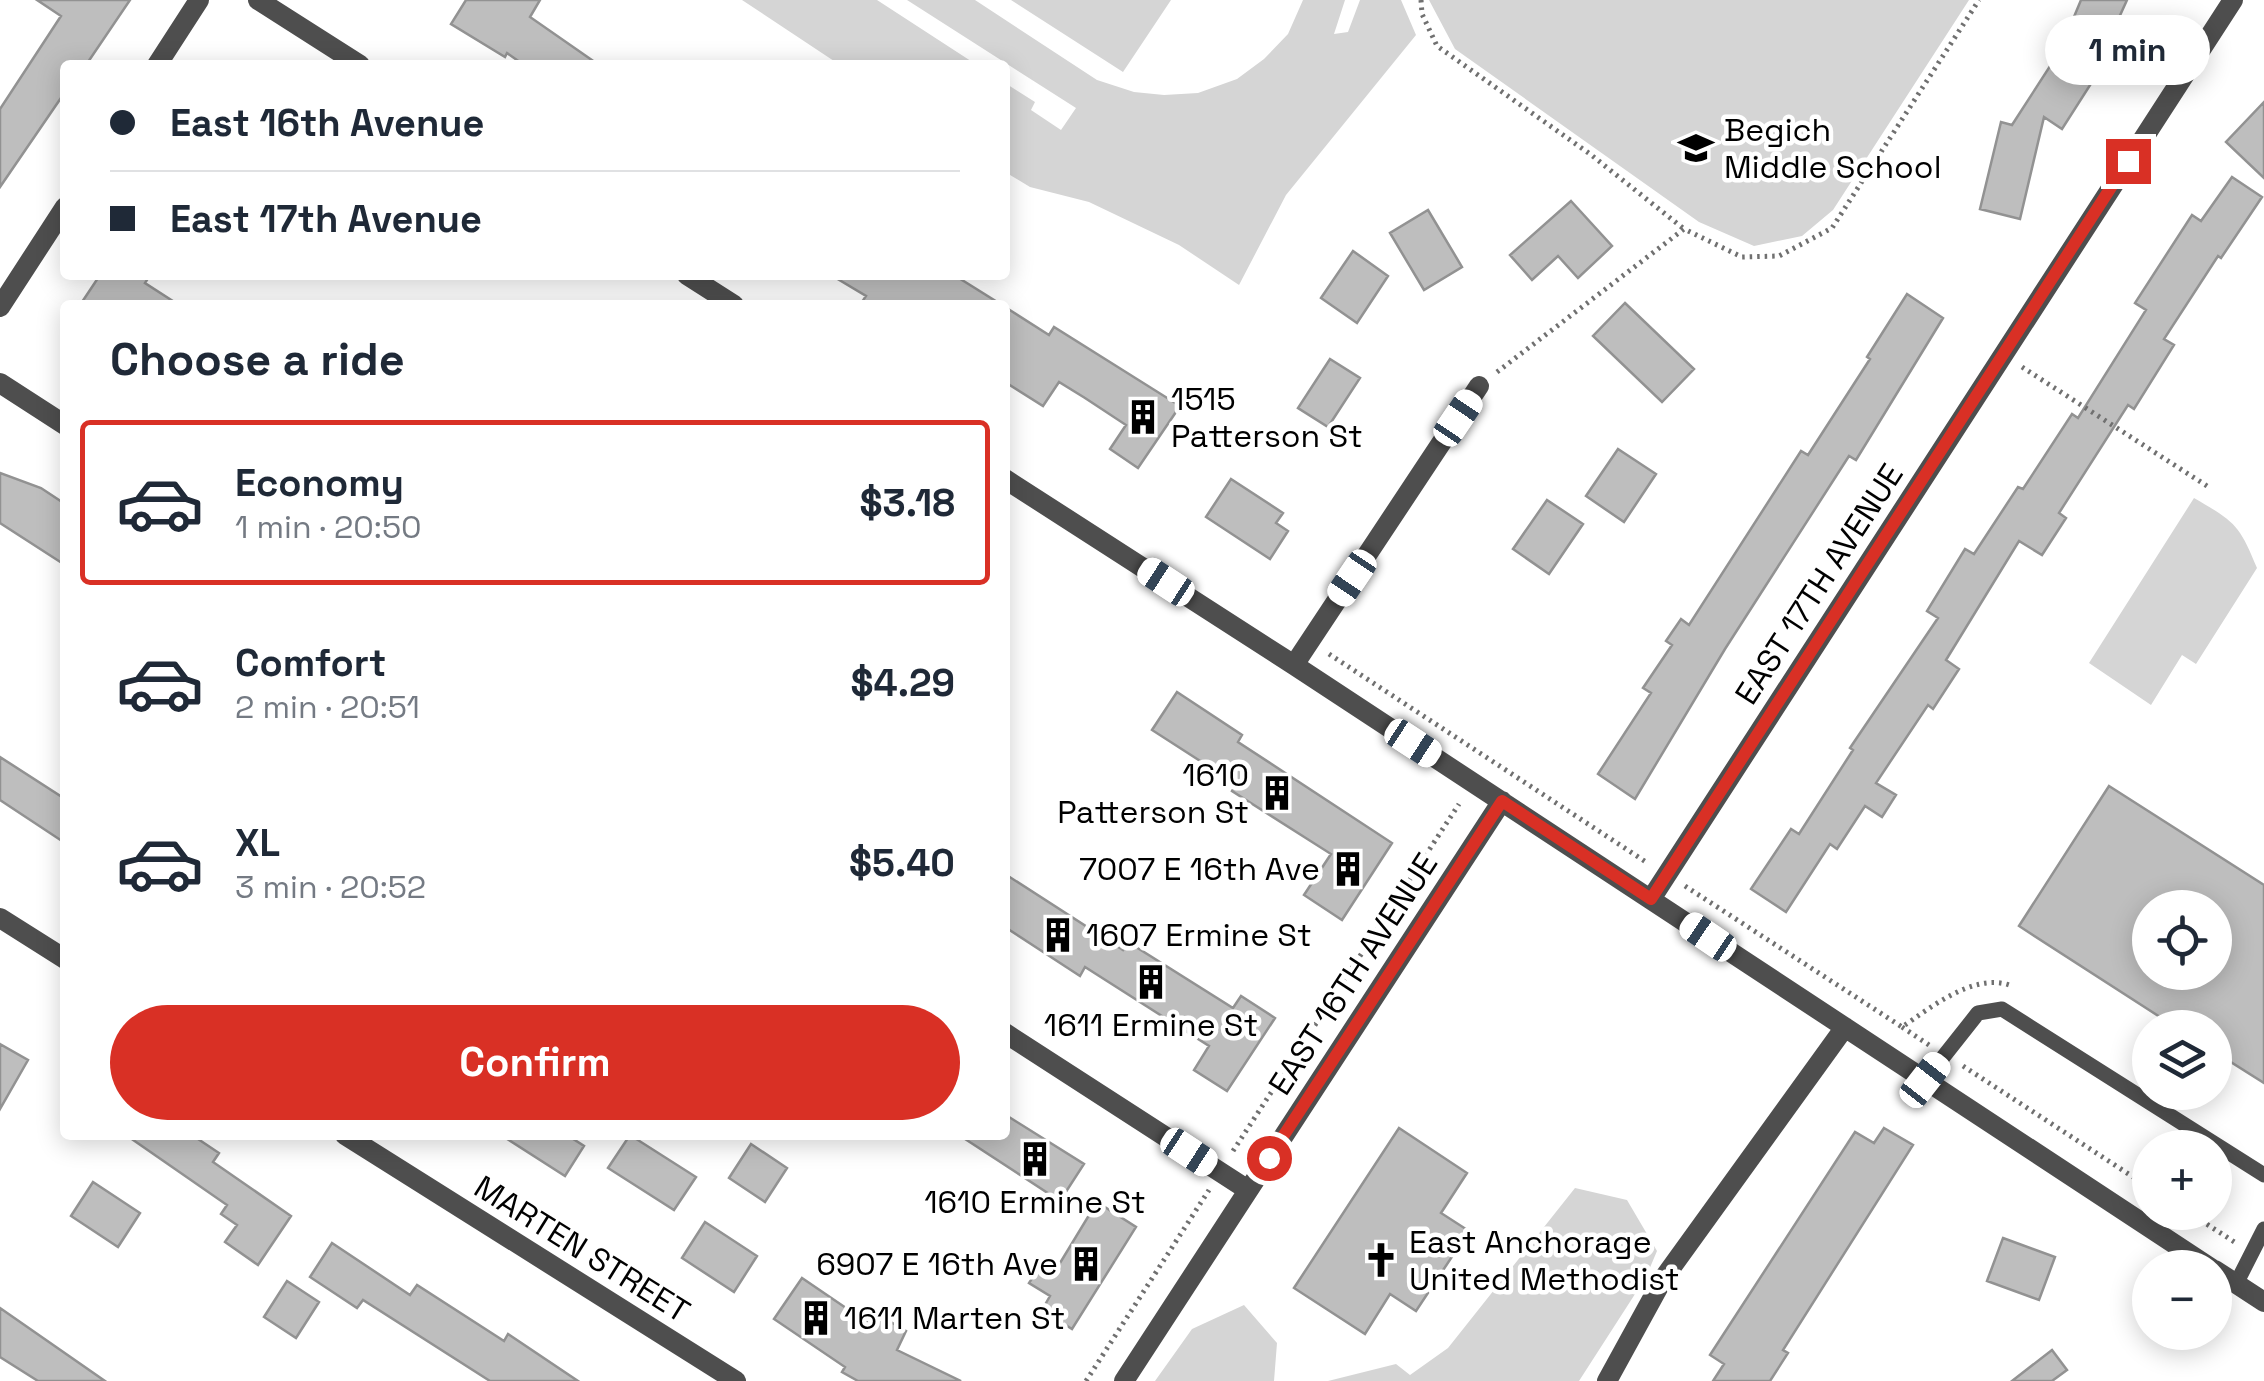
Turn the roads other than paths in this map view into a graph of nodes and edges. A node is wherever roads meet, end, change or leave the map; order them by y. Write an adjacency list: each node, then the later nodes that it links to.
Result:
1 (199, 0): 4 (street)
2 (258, 0): 5 (street)
3 (2233, 0): 16 (street, EAST 17TH AVENUE)
4 (160, 60)
5 (352, 60)
6 (60, 215): 9 (street)
7 (695, 280): 8 (street)
8 (726, 300)
9 (0, 307)
10 (0, 383): 12 (street)
11 (1479, 386): 14 (street)
12 (60, 422)
13 (1010, 482): 14 (street)
14 (1294, 665): 15 (street)
15 (1502, 801): 16 (street); 24 (street, EAST 16TH AVENUE)
16 (1651, 899): 19 (street)
17 (0, 918): 18 (street)
18 (60, 956)
19 (1846, 1027): 21 (street); 33 (street)
20 (1010, 1036): 24 (street)
21 (1925, 1080): 23 (lane); 26 (street)
22 (353, 1140): 31 (street, MARTEN STREET)
23 (2264, 1175)
24 (1248, 1190): 32 (street, EAST 16TH AVENUE)
25 (2264, 1229): 29 (lane)
26 (2181, 1248): 27 (street)
27 (2184, 1250)
28 (2232, 1281): 29 (street)
29 (2236, 1284): 30 (street)
30 (2264, 1302)
31 (736, 1381)
32 (1124, 1381)
33 (1607, 1381)

